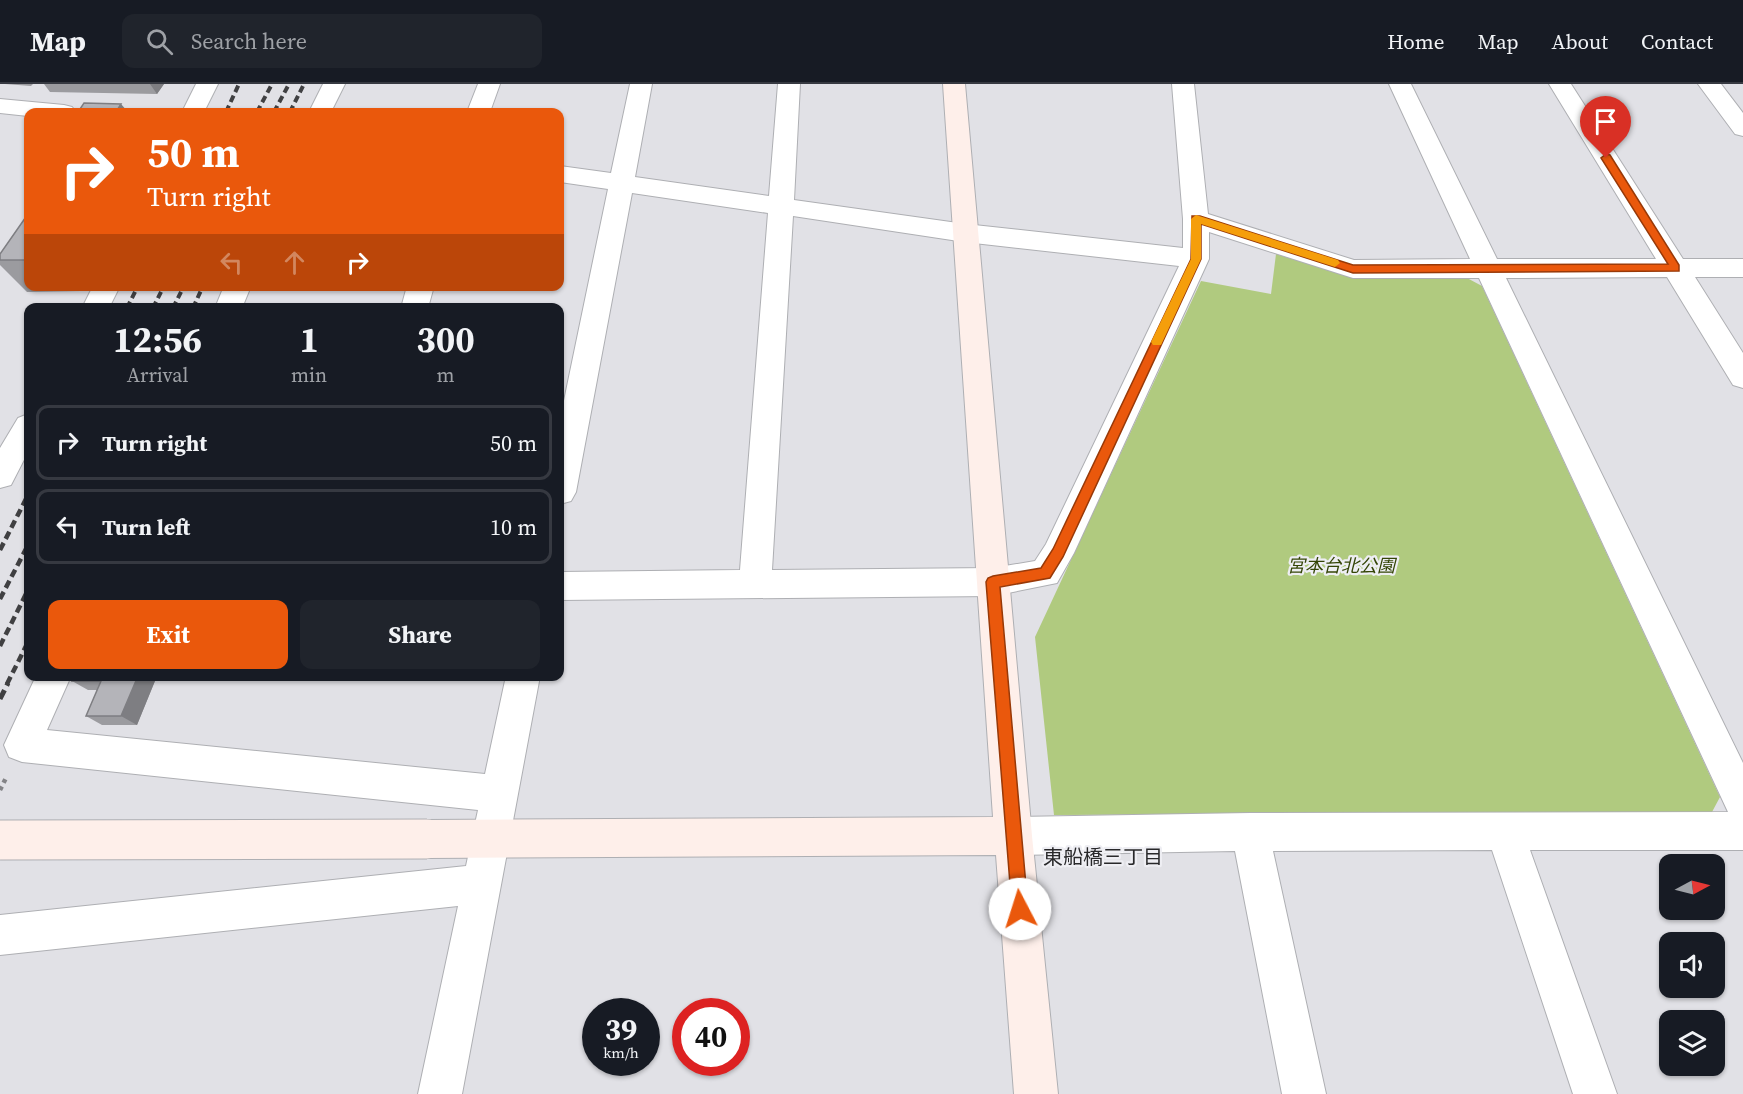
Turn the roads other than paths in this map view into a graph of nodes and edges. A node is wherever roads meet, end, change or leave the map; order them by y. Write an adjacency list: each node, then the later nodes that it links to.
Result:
1 (207, 84): 13 (street)
2 (334, 84): 14 (street)
3 (489, 84): 15 (street)
4 (641, 84): 19 (street)
5 (789, 84): 20 (street)
6 (954, 84): 22 (street)
7 (1183, 84): 21 (street)
8 (1400, 84): 24 (street)
9 (1560, 84): 25 (street)
10 (1708, 84): 17 (street)
11 (7, 106): 12 (street); 16 (street)
12 (26, 108)
13 (195, 108)
14 (322, 108)
15 (480, 108)
16 (0, 127)
17 (1743, 129)
18 (564, 175): 19 (street)
19 (621, 183): 20 (street); 29 (street)
20 (781, 206): 22 (street); 32 (street)
21 (1196, 219): 23 (street); 24 (street)
22 (965, 233): 23 (street); 31 (street)
23 (1196, 259): 31 (street)
24 (1487, 268): 25 (street); 37 (street)
25 (1676, 268): 26 (street); 27 (street)
26 (1743, 268)
27 (1743, 377)
28 (24, 433): 30 (street)
29 (564, 472)
30 (0, 476)
31 (993, 582): 32 (street); 41 (street)
32 (755, 585): 33 (street)
33 (564, 586)
34 (52, 681): 36 (street)
35 (522, 681): 36 (street)
36 (499, 794): 42 (street)
37 (1743, 803)
38 (1504, 831): 39 (street); 40 (street); 49 (street)
39 (1743, 831)
40 (1250, 832): 41 (street); 48 (street)
41 (1013, 836): 42 (street); 47 (street)
42 (490, 839): 43 (street, bridge); 44 (street)
43 (0, 840)
44 (482, 884): 45 (street); 46 (street)
45 (0, 935)
46 (440, 1094)
47 (1036, 1094)
48 (1304, 1094)
49 (1594, 1094)

